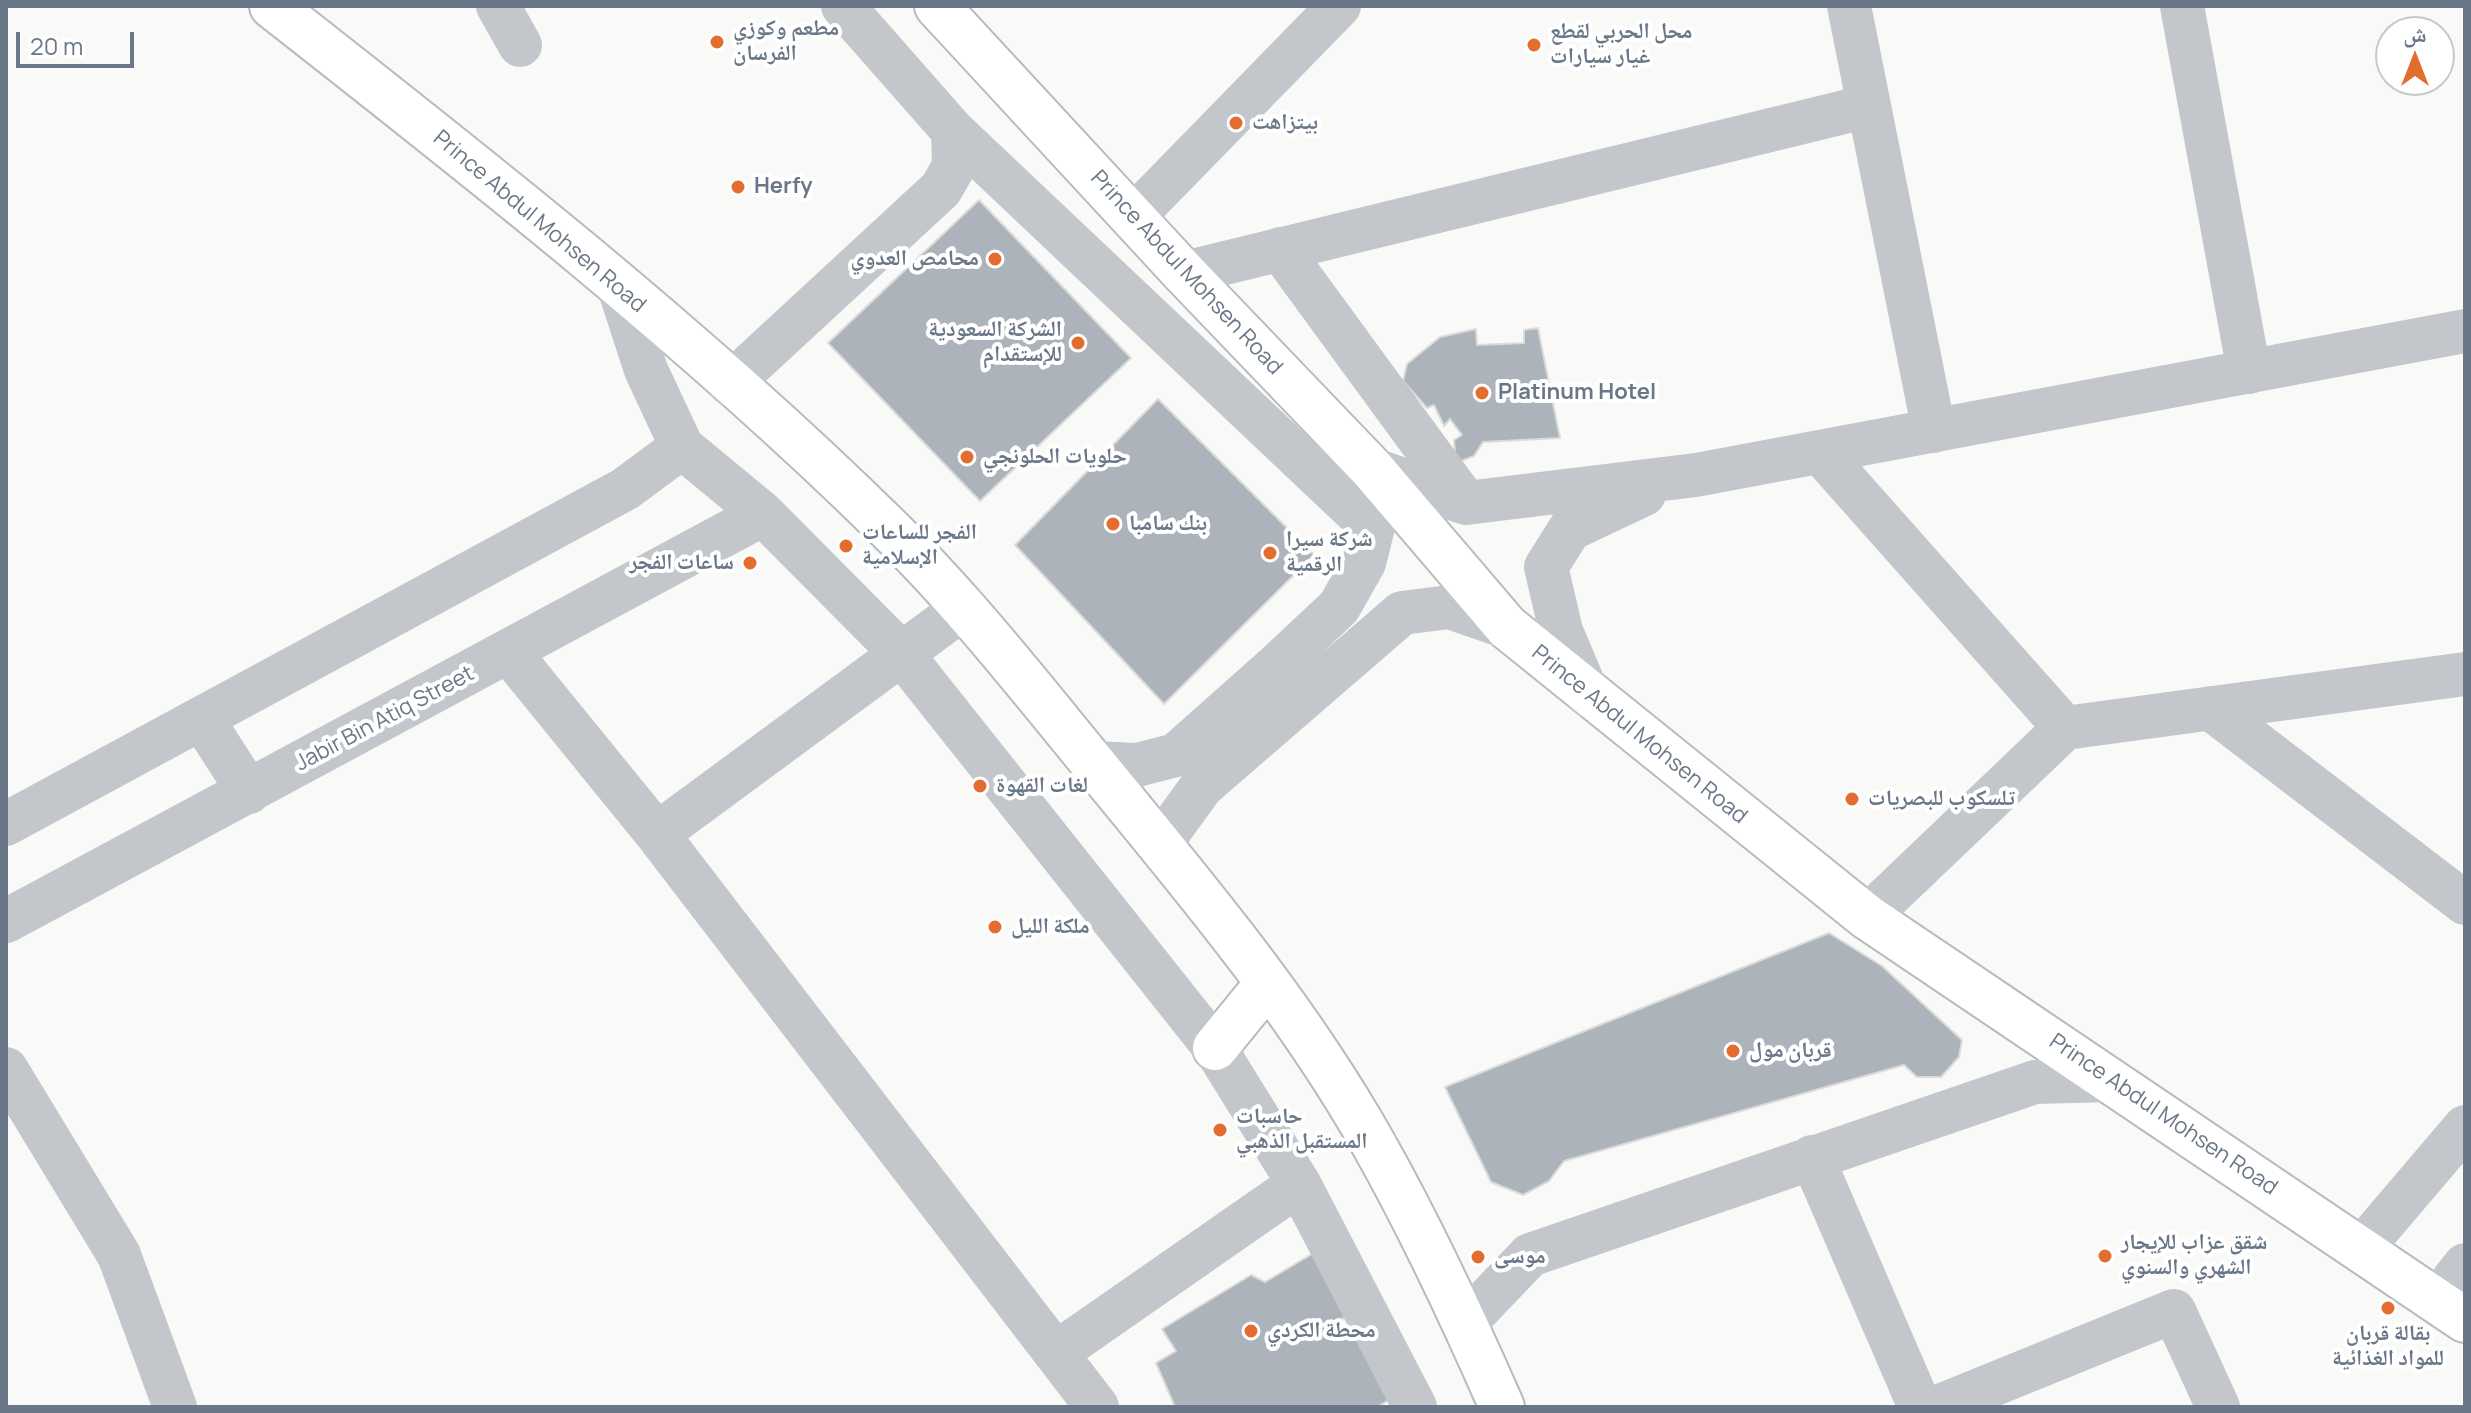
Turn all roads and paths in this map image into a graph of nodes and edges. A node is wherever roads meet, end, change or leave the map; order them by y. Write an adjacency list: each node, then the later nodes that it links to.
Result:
1 (272, 6): 14 (main road, Prince Abdul Mohsen Road)
2 (498, 6): 8 (street)
3 (843, 6): 10 (street)
4 (937, 6): 11 (main road, Prince Abdul Mohsen Road)
5 (1339, 6): 11 (street)
6 (1849, 6): 9 (street)
7 (2182, 6): 16 (street)
8 (520, 45)
9 (1869, 106): 12 (street); 18 (street)
10 (953, 131): 17 (street); 25 (street)
11 (1133, 217): 13 (main road, Prince Abdul Mohsen Road)
12 (1280, 249): 13 (street); 23 (street)
13 (1184, 273): 22 (main road, Prince Abdul Mohsen Road)
14 (619, 287): 17 (main road, Prince Abdul Mohsen Road); 19 (street)
15 (2465, 331): 16 (street)
16 (2249, 372): 18 (street)
17 (730, 384): 26 (main road, Prince Abdul Mohsen Road)
18 (1934, 431): 20 (street)
19 (682, 447): 24 (street); 33 (street)
20 (1820, 452): 21 (street); 34 (street)
21 (1696, 475): 23 (street); 31 (street)
22 (1377, 476): 23 (street); 25 (street); 27 (main road, Prince Abdul Mohsen Road)
23 (1466, 503)
24 (763, 514): 28 (street, Jabir Bin Atiq Street); 29 (street)
25 (1373, 528): 35 (street)
26 (965, 607): 29 (street); 35 (main road, Prince Abdul Mohsen Road)
27 (1507, 627): 31 (main road, Prince Abdul Mohsen Road); 39 (street)
28 (509, 652): 36 (street, Jabir Bin Atiq Street); 38 (street)
29 (901, 653): 38 (street); 44 (street)
30 (2465, 674): 32 (street)
31 (1588, 695): 41 (main road, Prince Abdul Mohsen Road)
32 (2210, 708): 34 (street); 40 (street)
33 (202, 719): 36 (street); 37 (street)
34 (2065, 728): 41 (street)
35 (1093, 763): 39 (main road, Prince Abdul Mohsen Road)
36 (249, 792): 42 (street, Jabir Bin Atiq Street)
37 (6, 824)
38 (657, 834): 54 (street)
39 (1160, 844): 43 (main road, Prince Abdul Mohsen Road)
40 (2465, 903)
41 (1867, 917): 46 (main road, Prince Abdul Mohsen Road)
42 (6, 921)
43 (1268, 983): 44 (main road); 53 (main road, Prince Abdul Mohsen Road)
44 (1215, 1048): 49 (street)
45 (6, 1069): 55 (street)
46 (2110, 1080): 48 (street); 50 (main road, Prince Abdul Mohsen Road)
47 (2465, 1127): 50 (street)
48 (1812, 1157): 53 (street); 59 (street)
49 (1299, 1184): 54 (street); 57 (street)
50 (2362, 1248): 52 (main road, Prince Abdul Mohsen Road)
51 (2465, 1265): 52 (street)
52 (2451, 1311)
53 (1465, 1323): 58 (main road, Prince Abdul Mohsen Road)
54 (1056, 1353): 56 (street)
55 (175, 1407)
56 (1097, 1407)
57 (1415, 1407)
58 (1502, 1407)
59 (1920, 1407)
60 (1938, 1407): 61 (street)
61 (2218, 1407)

